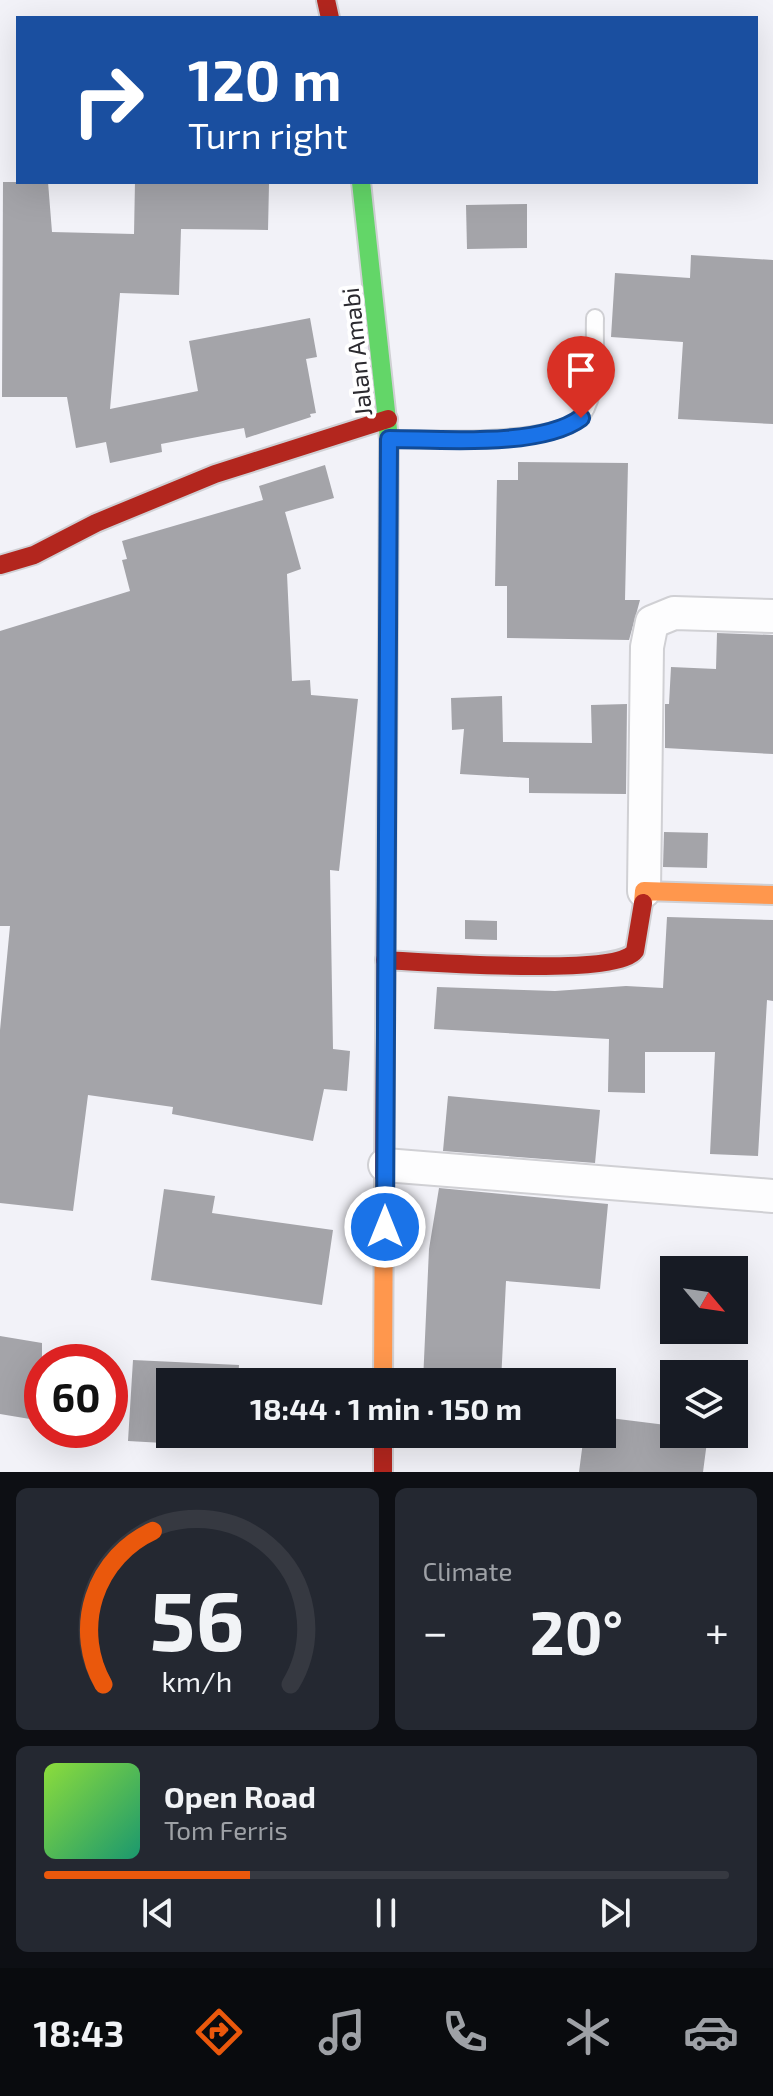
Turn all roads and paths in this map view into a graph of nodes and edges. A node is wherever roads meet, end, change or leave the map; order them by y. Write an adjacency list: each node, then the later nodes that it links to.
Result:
1 (361, 184): 3 (main road, Jalan Amabi)
2 (595, 318): 4 (lane)
3 (388, 419): 4 (main road, Jalan Amabi); 5 (main road)
4 (389, 439): 9 (main road, Jalan Amabi)
5 (0, 565)
6 (773, 616): 7 (street)
7 (644, 891): 8 (main road); 9 (main road)
8 (773, 895)
9 (385, 960): 10 (main road, Jalan Amabi)
10 (385, 1165): 11 (street); 12 (main road, Jalan Amabi)
11 (773, 1196)
12 (383, 1368)
13 (383, 1448): 14 (main road)
14 (383, 1472)

